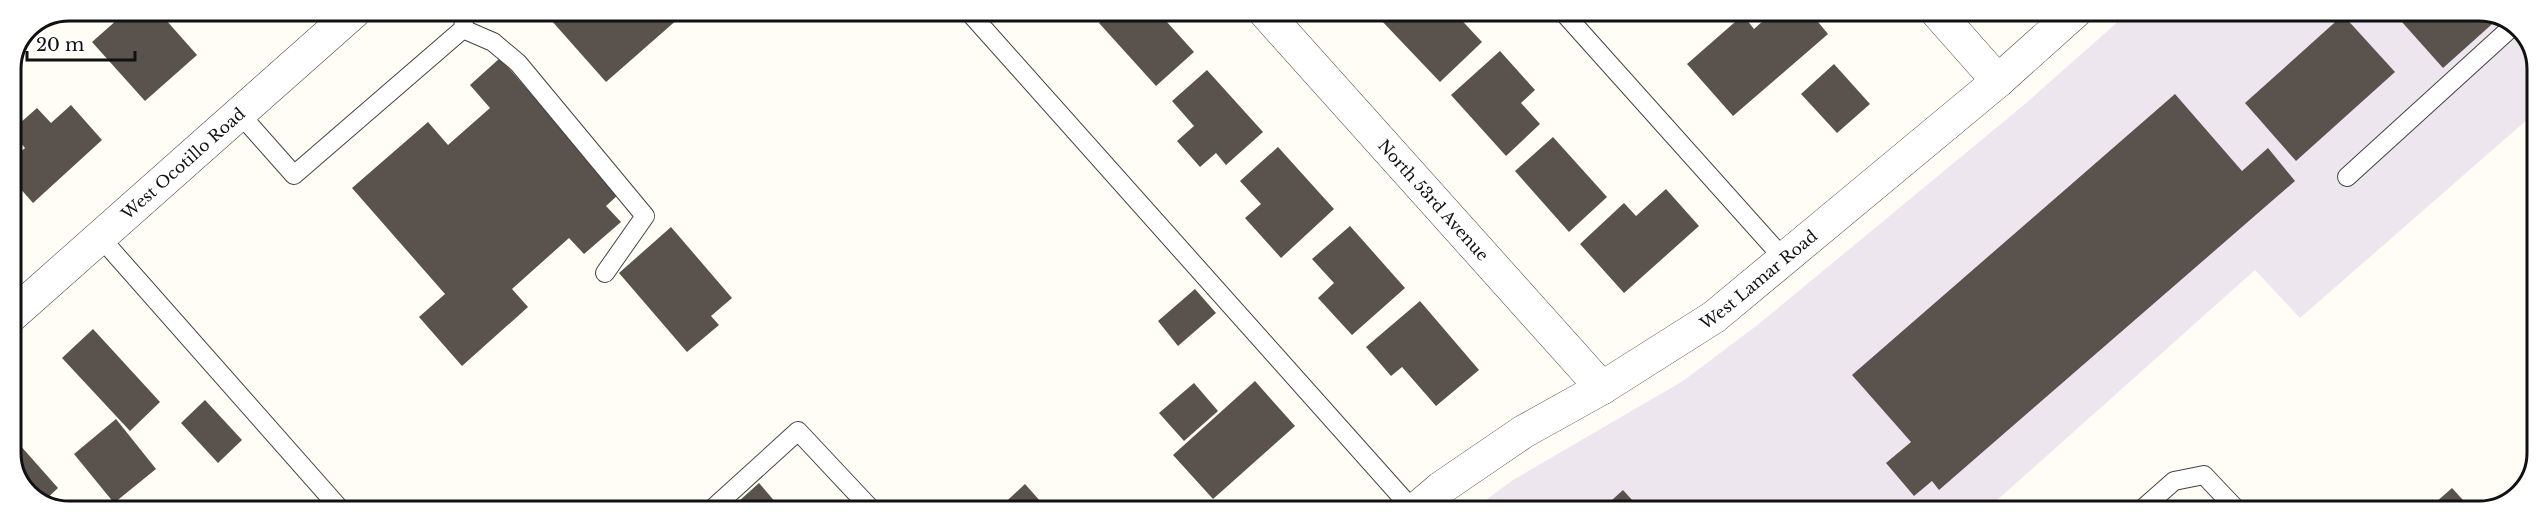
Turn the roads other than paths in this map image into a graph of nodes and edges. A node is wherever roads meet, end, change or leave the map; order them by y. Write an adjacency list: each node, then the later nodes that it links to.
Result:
1 (344, 21): 11 (street, West Ocotillo Road)
2 (463, 21): 11 (lane)
3 (465, 21): 15 (lane)
4 (977, 21): 21 (lane)
5 (1273, 21): 17 (street, North 53rd Avenue)
6 (1571, 21): 14 (lane)
7 (1945, 21): 10 (street)
8 (2065, 21): 10 (street, West Lamar Road)
9 (2508, 31): 12 (lane)
10 (1998, 81): 14 (street, West Lamar Road)
11 (239, 113): 13 (street, West Ocotillo Road)
12 (2347, 177)
13 (100, 237): 16 (street, West Ocotillo Road); 18 (lane)
14 (1785, 260): 17 (street, West Lamar Road)
15 (605, 273)
16 (21, 307)
17 (1602, 388): 22 (street, West Lamar Road)
18 (333, 501)
19 (721, 501): 20 (lane)
20 (864, 501)
21 (1405, 501)
22 (1426, 501)
23 (2151, 501): 24 (lane)
24 (2229, 501)

